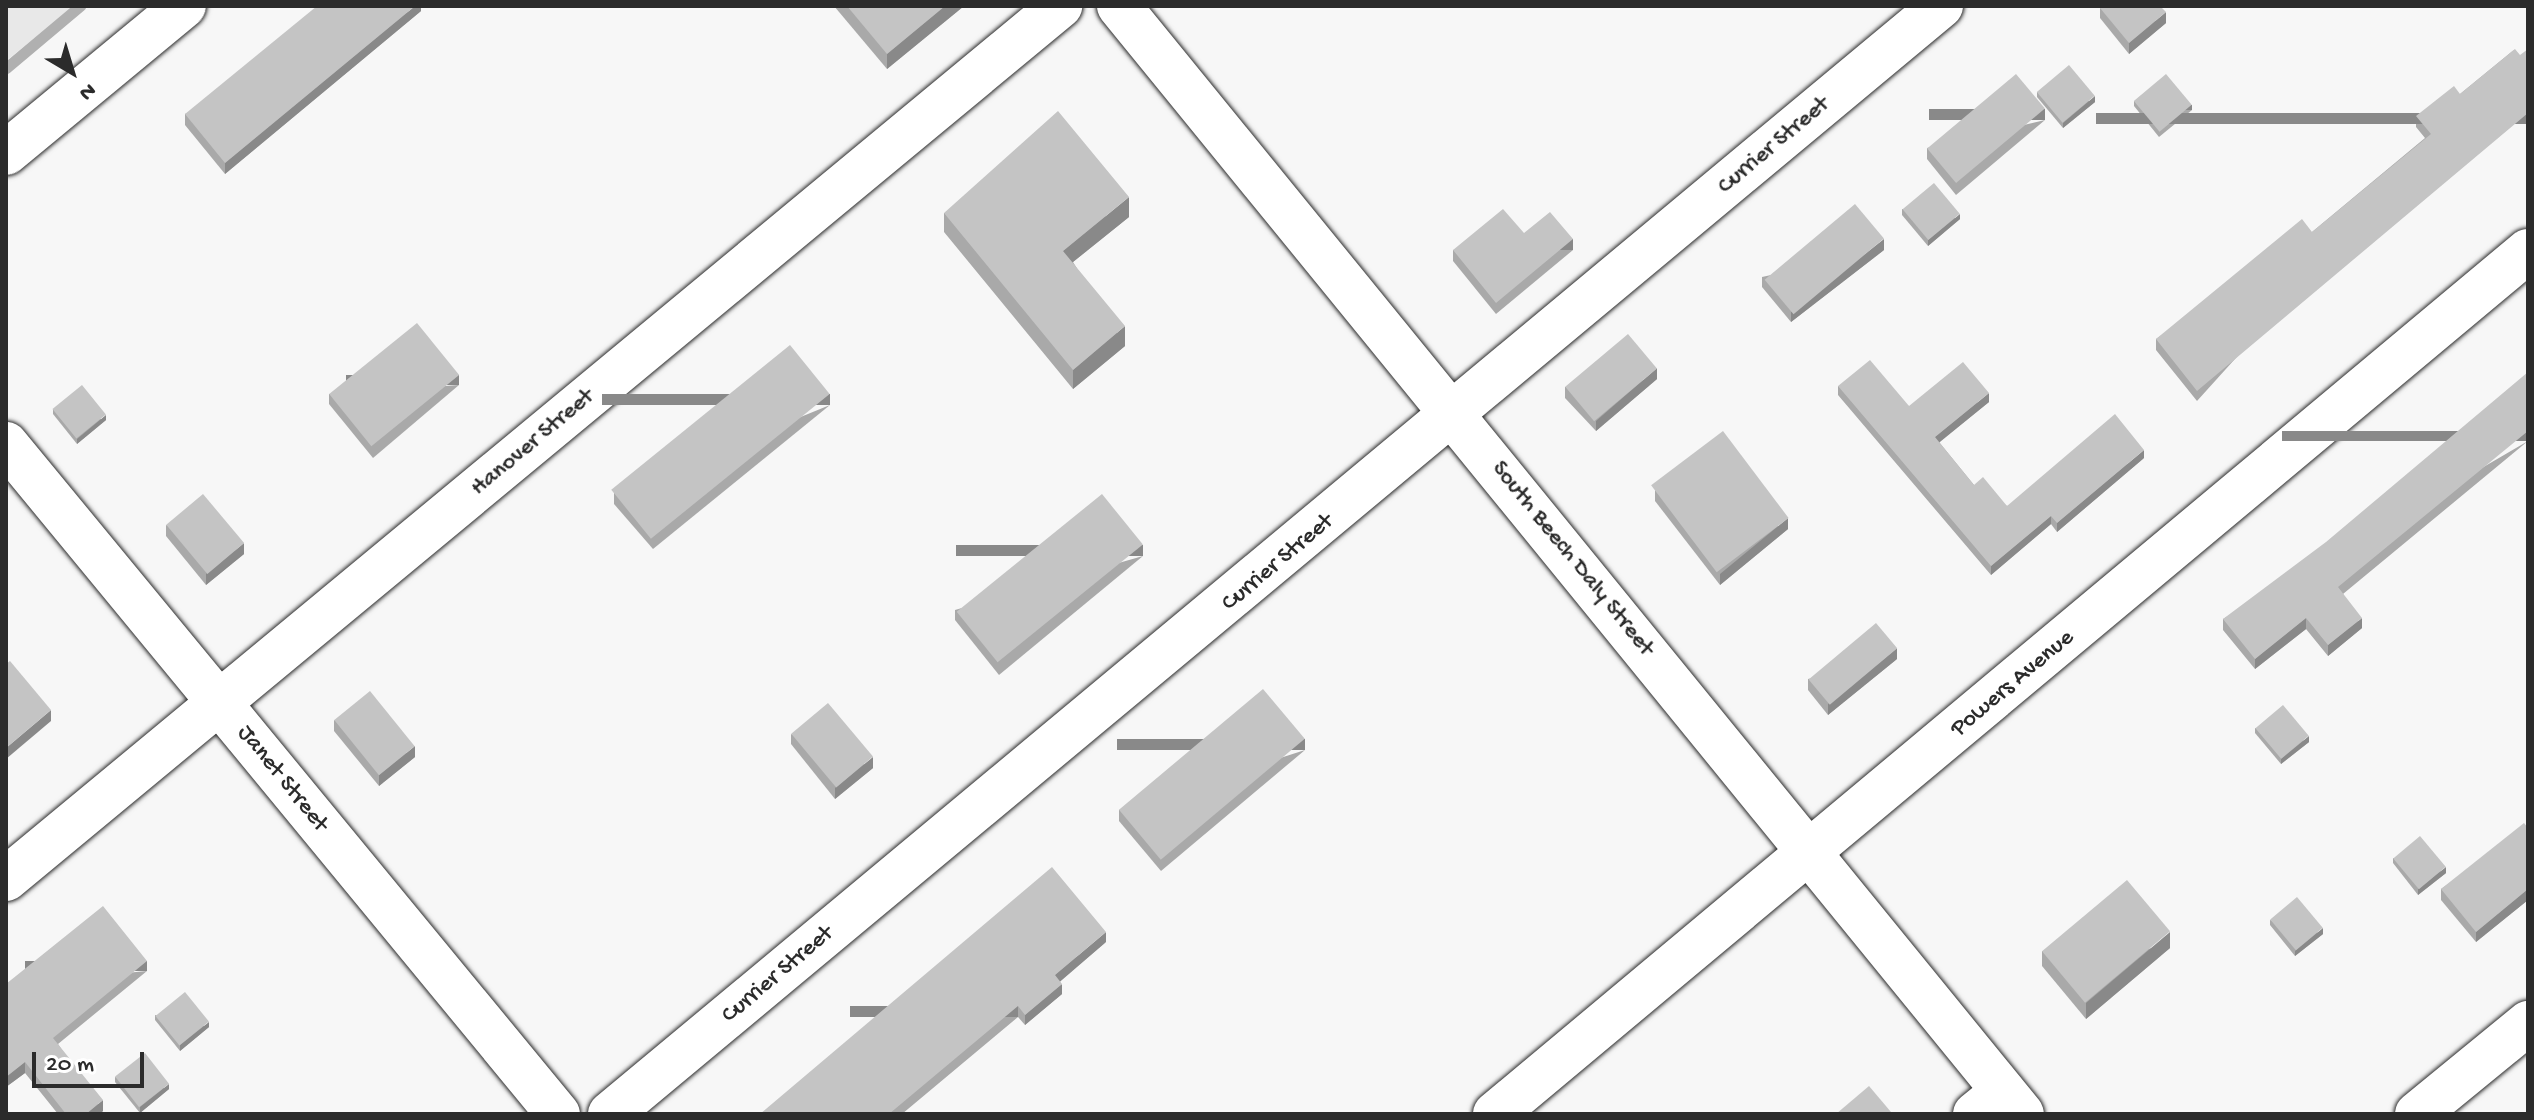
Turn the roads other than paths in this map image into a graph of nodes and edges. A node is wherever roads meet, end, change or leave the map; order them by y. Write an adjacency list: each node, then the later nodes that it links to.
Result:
1 (184, 6): 5 (street)
2 (1060, 6): 9 (street, Hanover Street)
3 (1119, 6): 7 (street, South Beech Daly Street)
4 (1941, 6): 7 (street, Currier Street)
5 (6, 153)
6 (2528, 251): 10 (street, Powers Avenue)
7 (1455, 414): 10 (street, South Beech Daly Street); 15 (street, Currier Street)
8 (6, 444): 9 (street, Janet Street)
9 (220, 702): 11 (street, Hanover Street); 14 (street, Janet Street)
10 (1810, 855): 13 (street, South Beech Daly Street); 16 (street, Powers Avenue)
11 (6, 879)
12 (2528, 1023): 17 (street)
13 (2000, 1106)
14 (558, 1114)
15 (610, 1114)
16 (1495, 1114)
17 (2417, 1114)

